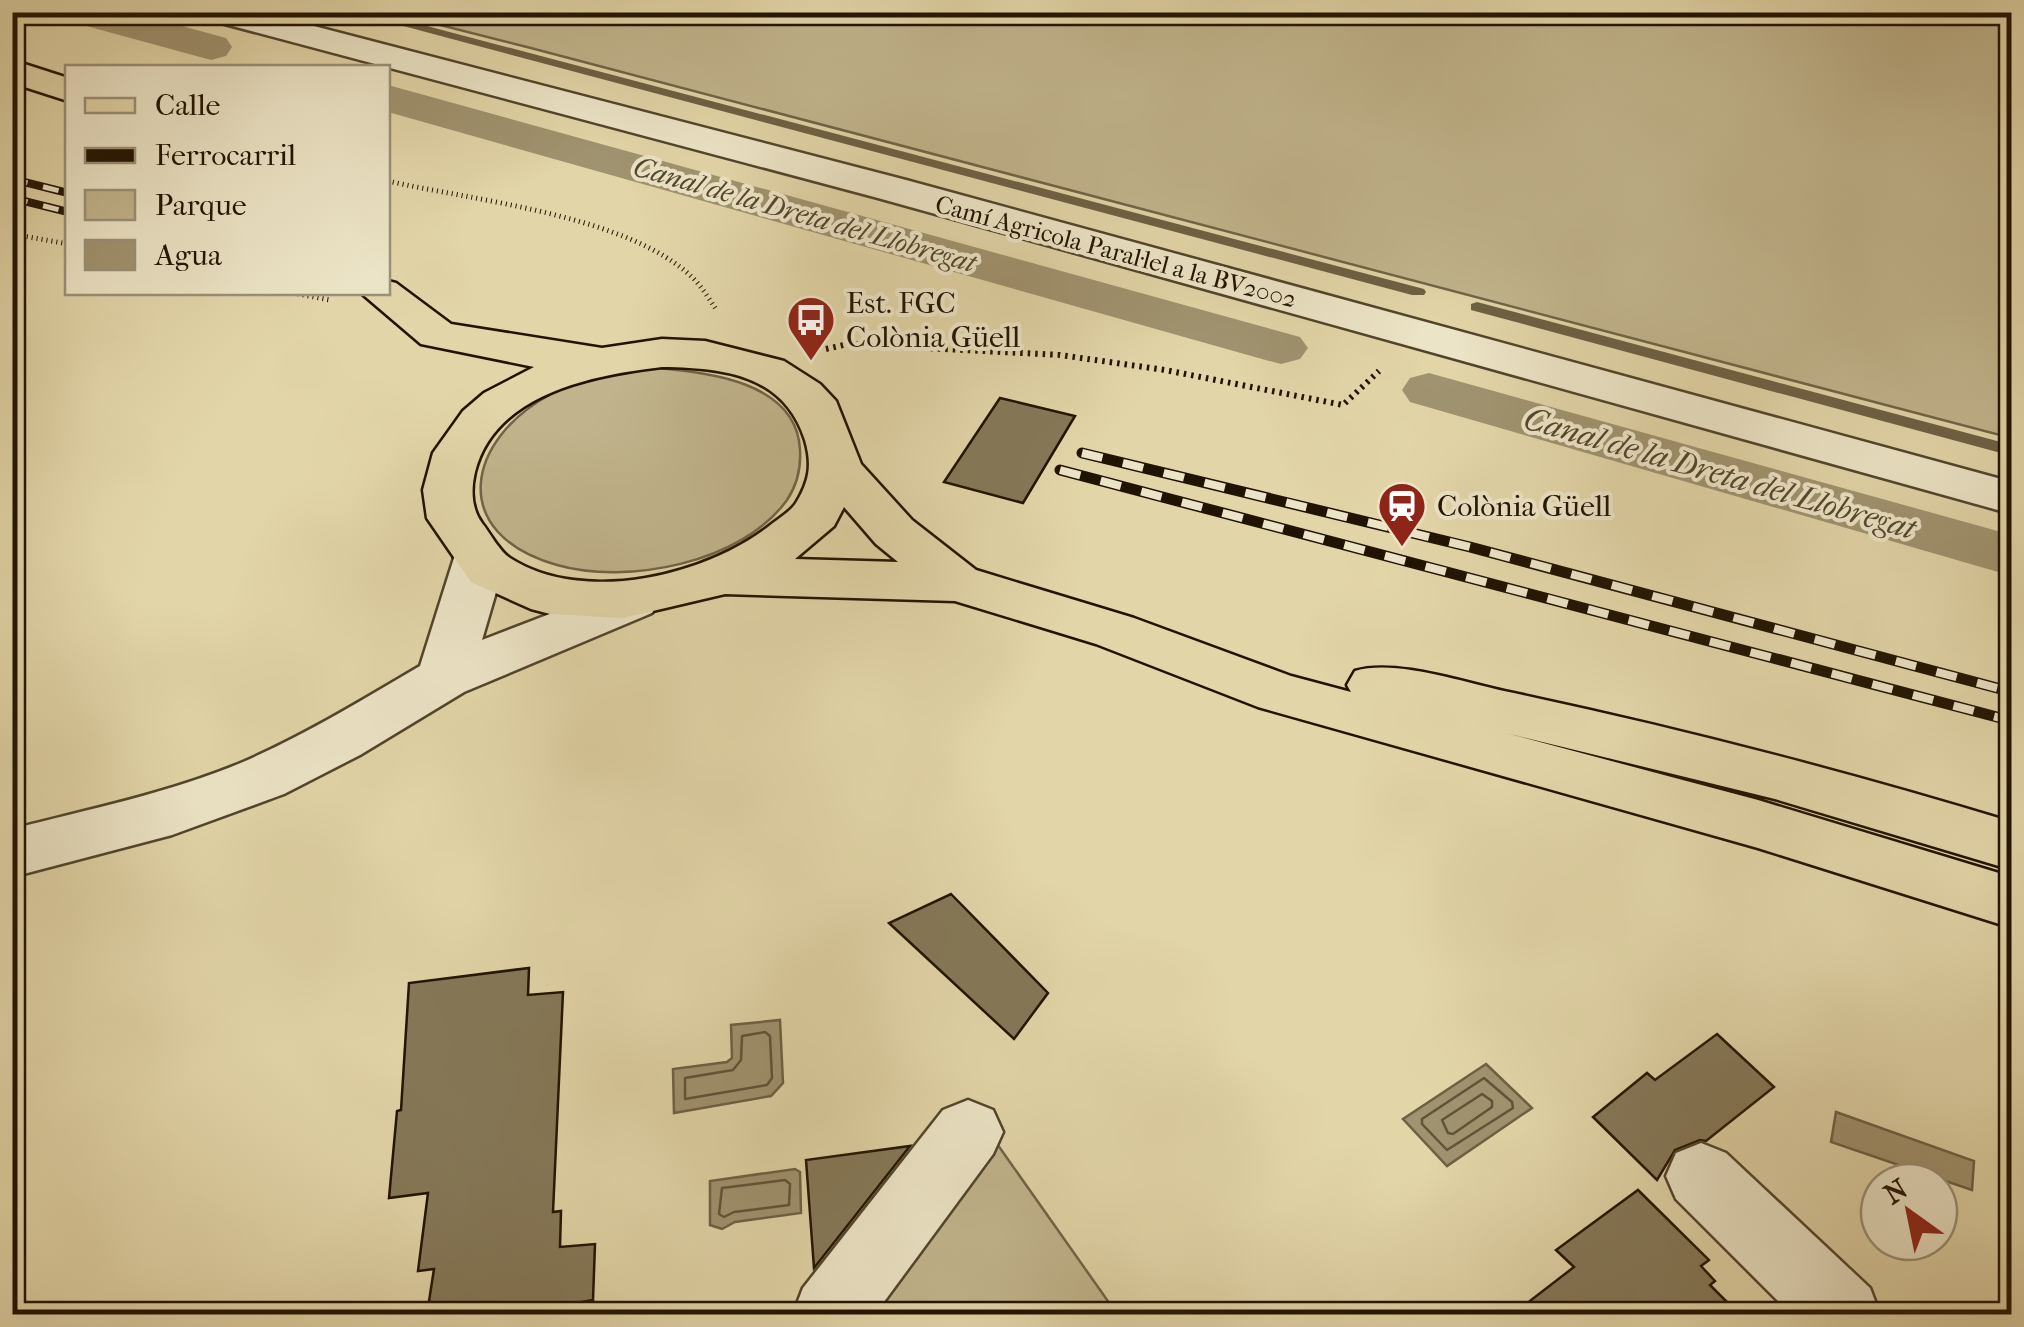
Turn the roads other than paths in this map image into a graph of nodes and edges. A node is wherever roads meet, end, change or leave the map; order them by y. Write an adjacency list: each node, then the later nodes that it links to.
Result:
1 (218, 12): 9 (street, Camí Agricola Paral·lel a la BV2002)
2 (12, 71): 3 (main road)
3 (65, 89)
4 (385, 295): 5 (main road)
5 (437, 336): 6 (main road); 7 (main road)
6 (605, 360): 7 (main road); 8 (main road)
7 (471, 430): 10 (main road)
8 (836, 465): 11 (main road); 12 (main road)
9 (2012, 498)
10 (480, 558): 13 (main road); 15 (street)
11 (727, 577): 12 (main road); 13 (main road)
12 (957, 583): 14 (main road)
13 (633, 600): 15 (street)
14 (1115, 631): 16 (main road); 18 (main road)
15 (444, 678): 17 (street)
16 (2012, 846)
17 (12, 854)
18 (2012, 903)
19 (968, 1132): 21 (street)
20 (1702, 1176): 22 (street)
21 (830, 1314)
22 (1843, 1314)

